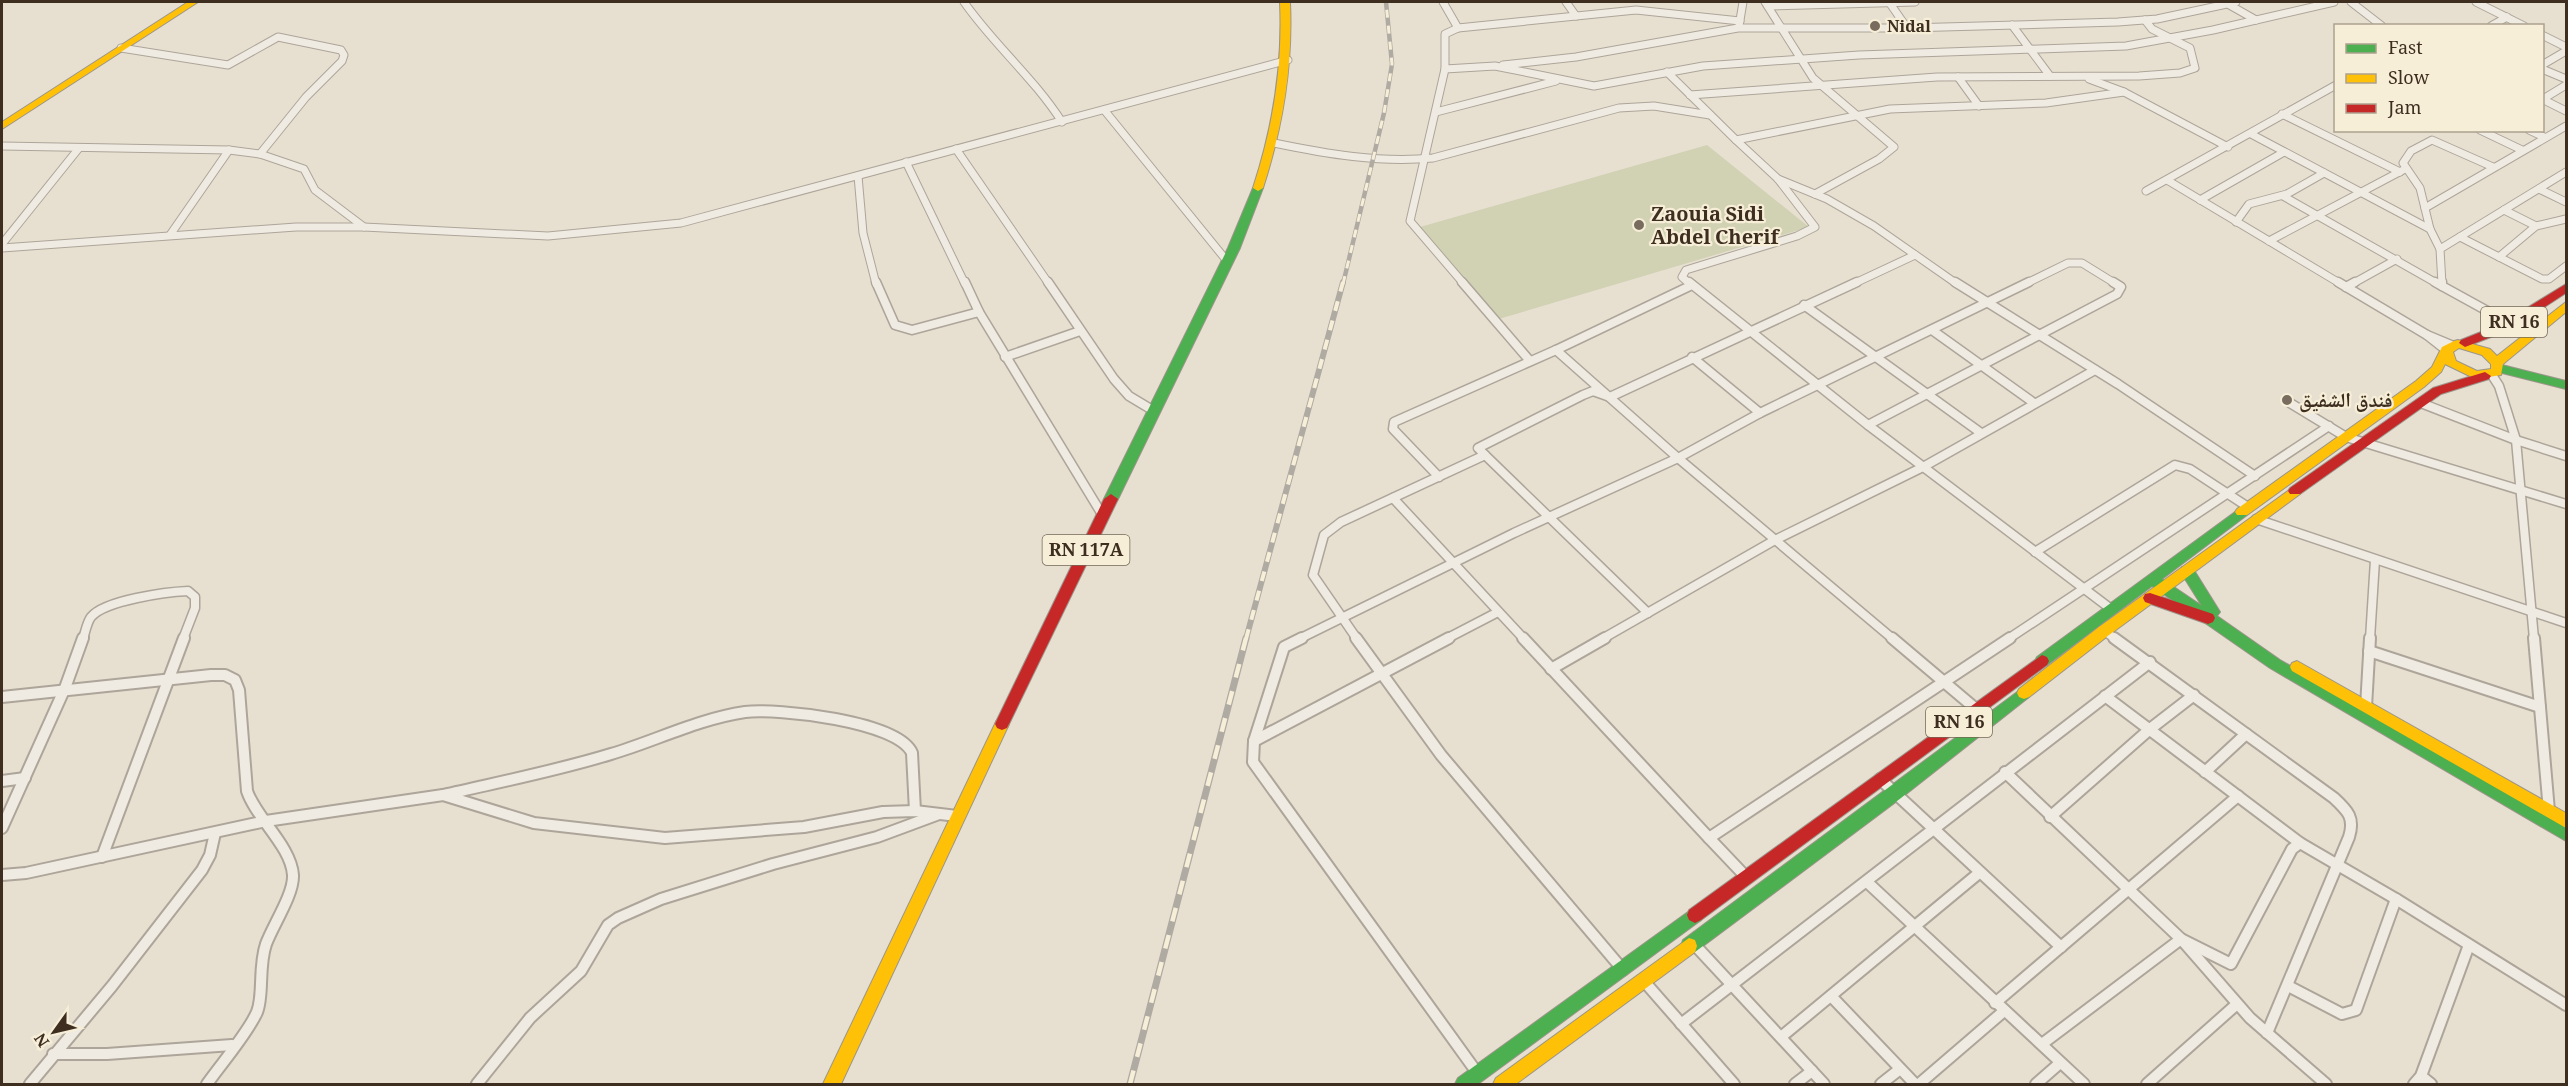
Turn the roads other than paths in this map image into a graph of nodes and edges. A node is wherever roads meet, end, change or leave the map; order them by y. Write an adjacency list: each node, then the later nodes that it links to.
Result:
1 (193, 2): 33 (main road)
2 (964, 2): 62 (street)
3 (1285, 2): 37 (main road, RN 117A)
4 (1443, 2): 27 (street)
5 (1566, 2): 18 (street)
6 (1625, 2): 17 (street)
7 (1743, 2): 25 (street)
8 (1868, 2): 9 (street); 16 (street)
9 (1889, 2): 10 (street); 28 (street)
10 (1915, 2)
11 (2236, 2): 15 (street)
12 (2334, 2): 21 (street)
13 (2351, 2): 22 (street)
14 (2476, 2): 19 (street)
15 (2225, 3): 20 (street); 21 (street)
16 (1767, 4): 29 (street)
17 (1631, 10): 18 (street); 25 (street)
18 (1576, 16): 27 (street)
19 (2507, 17): 23 (street); 24 (street)
20 (2145, 20): 26 (street); 31 (street)
21 (2256, 20): 31 (street)
22 (2379, 24)
23 (2495, 24)
24 (2520, 24)
25 (1739, 25): 29 (street); 38 (street)
26 (2012, 25): 28 (street); 34 (street)
27 (1458, 28): 41 (street)
28 (1907, 28): 29 (street)
29 (1781, 30): 36 (street)
30 (2544, 37): 32 (street)
31 (2173, 38): 34 (street); 44 (street)
32 (2566, 47)
33 (121, 48): 63 (main road); 78 (street)
34 (2031, 48): 36 (street); 43 (street)
35 (2566, 51): 39 (street)
36 (1799, 58): 42 (street); 49 (street)
37 (1288, 60): 56 (street); 70 (main road, RN 117A)
38 (1495, 66): 41 (street); 47 (street)
39 (2544, 66)
40 (2544, 68): 46 (street)
41 (1445, 69): 58 (street)
42 (1667, 72): 47 (street); 52 (street)
43 (2050, 76): 44 (street); 45 (street)
44 (2078, 76): 51 (street)
45 (1958, 77): 49 (street); 55 (street)
46 (2566, 79)
47 (1558, 80): 58 (street)
48 (2566, 85): 53 (street)
49 (1820, 86): 52 (street); 59 (street)
50 (2334, 86): 60 (street)
51 (2124, 92): 55 (street); 72 (street)
52 (1690, 95): 61 (street)
53 (2544, 98)
54 (2544, 100): 57 (street)
55 (1979, 106): 59 (street)
56 (1106, 111): 62 (street); 111 (street)
57 (2566, 111)
58 (1436, 112): 79 (street)
59 (1857, 114): 69 (street); 91 (street)
60 (2282, 114): 67 (street); 82 (street)
61 (1710, 115): 69 (street); 79 (street)
62 (1062, 123): 74 (street)
63 (2, 126)
64 (2566, 126): 68 (street)
65 (2484, 132): 76 (street)
66 (2533, 132): 68 (street)
67 (2251, 134): 72 (street); 77 (street)
68 (2544, 137): 76 (street)
69 (1736, 140): 86 (street)
70 (1274, 143): 79 (street); 111 (main road, RN 117A)
71 (2, 146): 73 (street)
72 (2228, 147): 87 (street)
73 (79, 148): 75 (street); 106 (street)
74 (956, 149): 80 (street); 123 (street)
75 (229, 150): 78 (street); 103 (street)
76 (2522, 150): 81 (street)
77 (2284, 152): 84 (street); 93 (street)
78 (260, 154): 101 (street)
79 (1423, 159): 131 (street)
80 (906, 162): 85 (street); 120 (street)
81 (2493, 167): 82 (street); 95 (street)
82 (2403, 170): 90 (street); 95 (street)
83 (2566, 172): 88 (street)
84 (2324, 173): 90 (street); 92 (street)
85 (858, 176): 101 (street); 120 (street)
86 (1778, 179): 91 (street); 113 (street)
87 (2167, 180): 89 (street); 93 (street)
88 (2539, 189): 94 (street); 96 (street)
89 (2146, 191)
90 (2361, 193): 97 (street); 102 (street)
91 (1815, 194): 108 (street)
92 (2283, 196): 97 (street); 99 (street)
93 (2200, 200): 99 (street)
94 (2566, 202)
95 (2425, 208): 102 (street)
96 (2504, 210): 100 (street); 104 (street)
97 (2320, 215): 105 (street); 110 (street)
98 (2566, 219): 100 (street)
99 (2236, 222): 105 (street)
100 (2536, 226): 109 (street)
101 (364, 227): 103 (street)
102 (2430, 229): 107 (street)
103 (170, 235): 106 (street)
104 (2460, 237): 107 (street); 109 (street)
105 (2269, 241): 115 (street)
106 (2, 246)
107 (2440, 249): 114 (street)
108 (1915, 255): 117 (street); 118 (street)
109 (2499, 257): 112 (street)
110 (2397, 259): 114 (street); 115 (street)
111 (1227, 261): 142 (main road, RN 117A)
112 (2566, 266)
113 (1692, 285): 124 (street); 127 (street)
114 (2442, 286): 121 (street)
115 (2346, 287): 126 (street)
116 (2566, 288): 121 (main road, RN 16)
117 (1987, 303): 122 (street); 125 (street); 125 (street)
118 (1804, 305): 124 (street); 130 (street)
119 (2566, 306): 134 (main road, RN 16)
120 (979, 312): 128 (street)
121 (2511, 324): 126 (main road, RN 16)
122 (1932, 330): 130 (street); 132 (street)
123 (1080, 331): 128 (street); 142 (street)
124 (1748, 332): 129 (street); 135 (street)
125 (2040, 334): 132 (street); 133 (street)
126 (2450, 348): 134 (main road); 134 (main road); 147 (main road, RN 16)
127 (1556, 350): 131 (street); 138 (street)
128 (1005, 357): 161 (street)
129 (1692, 357): 138 (street); 143 (street)
130 (1877, 357): 135 (street); 137 (street)
131 (1530, 362): 155 (street)
132 (1982, 366): 137 (street); 141 (street)
133 (2095, 370): 141 (street); 154 (street)
134 (2493, 370): 136 (main road); 140 (main road, RN 16); 148 (street)
135 (1818, 385): 143 (street); 144 (street)
136 (2566, 385)
137 (1927, 395): 144 (street); 146 (street)
138 (1610, 397): 150 (street); 152 (street)
139 (2290, 403): 145 (street)
140 (2421, 403): 148 (street); 149 (main road, RN 16)
141 (2034, 404): 146 (street)
142 (1154, 411): 161 (main road, RN 117A)
143 (1760, 413): 152 (street)
144 (1868, 425): 153 (street)
145 (2328, 426): 147 (street); 154 (street)
146 (1981, 433): 153 (street)
147 (2346, 437): 149 (street); 160 (main road, RN 16)
148 (2516, 440): 151 (street); 156 (street)
149 (2364, 443): 156 (street); 160 (main road, RN 16)
150 (1485, 455): 155 (street); 162 (street)
151 (2566, 456)
152 (1678, 458): 162 (street); 163 (street)
153 (1923, 468): 163 (street); 164 (street)
154 (2255, 476): 157 (street)
155 (1439, 477): 158 (street)
156 (2520, 491): 159 (street); 175 (street)
157 (2229, 494): 160 (street); 164 (street); 170 (street)
158 (1393, 498): 166 (street); 177 (street)
159 (2566, 504)
160 (2252, 513): 165 (street); 167 (main road, RN 16); 168 (main road, RN 16)
161 (1103, 516): 207 (main road, RN 117A)
162 (1549, 516): 166 (street); 174 (street)
163 (1775, 540): 174 (street); 185 (street)
164 (2035, 552): 170 (street)
165 (2375, 560): 175 (street); 180 (street)
166 (1452, 564): 173 (street); 177 (street)
167 (2187, 571): 169 (main road, RN 16); 176 (main road)
168 (2154, 576): 169 (main road); 172 (main road, RN 16)
169 (2169, 585): 171 (main road, RN 16); 176 (main road)
170 (2083, 589): 172 (street); 185 (street)
171 (2150, 598): 176 (main road); 179 (main road, RN 16)
172 (2111, 609): 192 (main road, RN 16)
173 (1498, 612): 182 (street); 183 (street)
174 (1648, 613): 182 (street)
175 (2531, 613): 178 (street); 191 (street)
176 (2211, 615): 190 (main road); 214 (main road)
177 (1342, 618): 183 (street); 195 (street)
178 (2566, 624)
179 (2104, 631): 181 (street); 201 (main road, RN 16)
180 (2369, 651): 190 (street); 191 (street)
181 (2150, 662): 187 (street); 188 (street)
182 (1551, 669): 215 (street)
183 (1382, 674): 195 (street); 230 (street)
184 (169, 679): 186 (street); 186 (street); 209 (street); 217 (street)
185 (1944, 683): 192 (street); 215 (street)
186 (65, 688): 189 (street); 198 (street)
187 (2194, 695): 193 (street); 194 (street)
188 (2105, 696): 193 (street); 196 (street)
189 (2, 697)
190 (2366, 706): 205 (main road)
191 (2540, 707): 205 (street)
192 (1976, 709): 199 (main road, RN 16)
193 (2150, 729): 197 (street); 208 (street)
194 (2246, 734): 197 (street); 218 (street)
195 (1254, 741): 247 (street)
196 (2005, 772): 208 (street); 211 (street)
197 (2205, 772): 203 (street)
198 (25, 778): 200 (street); 212 (street)
199 (1880, 779): 201 (street); 221 (main road, RN 16)
200 (2, 781)
201 (1896, 794): 211 (street); 227 (main road, RN 16)
202 (443, 795): 204 (street); 204 (street); 209 (street)
203 (2238, 796): 216 (street); 223 (street)
204 (915, 811): 206 (street)
205 (2549, 811): 210 (main road)
206 (940, 814): 207 (street); 251 (street)
207 (957, 816): 252 (main road, RN 117A)
208 (2049, 817): 223 (street)
209 (266, 821): 213 (street); 242 (street)
210 (2566, 821)
211 (1931, 827): 219 (street); 222 (street)
212 (2, 828)
213 (215, 832): 217 (street); 243 (street)
214 (2566, 834)
215 (1709, 838): 221 (street)
216 (2300, 843): 218 (street); 226 (street)
217 (102, 857): 220 (street)
218 (2337, 865): 224 (street); 233 (street)
219 (1979, 873): 225 (street); 229 (street)
220 (2, 875)
221 (1747, 878): 230 (main road, RN 16)
222 (1867, 882): 225 (street); 232 (street)
223 (2127, 891): 226 (street); 229 (street)
224 (2396, 899): 228 (street); 233 (street)
225 (1915, 927): 234 (street); 237 (street)
226 (2181, 939): 235 (street); 241 (street)
227 (1693, 943): 231 (main road, RN 16); 232 (street)
228 (2469, 945): 236 (street); 248 (street)
229 (2061, 947): 237 (street)
230 (1623, 970): 247 (main road, RN 16)
231 (1643, 980): 238 (street); 254 (main road, RN 16)
232 (1733, 985): 238 (street); 240 (street)
233 (2288, 986): 239 (street)
234 (1831, 996): 240 (street); 245 (street)
235 (2237, 1004): 239 (street); 262 (street)
236 (2566, 1005)
237 (2000, 1007): 241 (street); 259 (street)
238 (1681, 1024): 255 (street)
239 (2267, 1033): 263 (street)
240 (1780, 1037): 246 (street)
241 (2042, 1044): 244 (street)
242 (232, 1045): 243 (street); 250 (street)
243 (53, 1054): 249 (street)
244 (2060, 1063): 260 (street); 261 (street)
245 (1900, 1069): 258 (street); 259 (street)
246 (1812, 1071): 256 (street); 257 (street)
247 (1478, 1074): 253 (main road, RN 16)
248 (2417, 1080): 264 (street)
249 (30, 1084)
250 (207, 1084)
251 (477, 1084)
252 (832, 1084)
253 (1464, 1084)
254 (1502, 1084)
255 (1734, 1084)
256 (1795, 1084)
257 (1824, 1084)
258 (1881, 1084)
259 (1917, 1084)
260 (2036, 1084)
261 (2084, 1084)
262 (2147, 1084)
263 (2326, 1084)
264 (2431, 1084)

